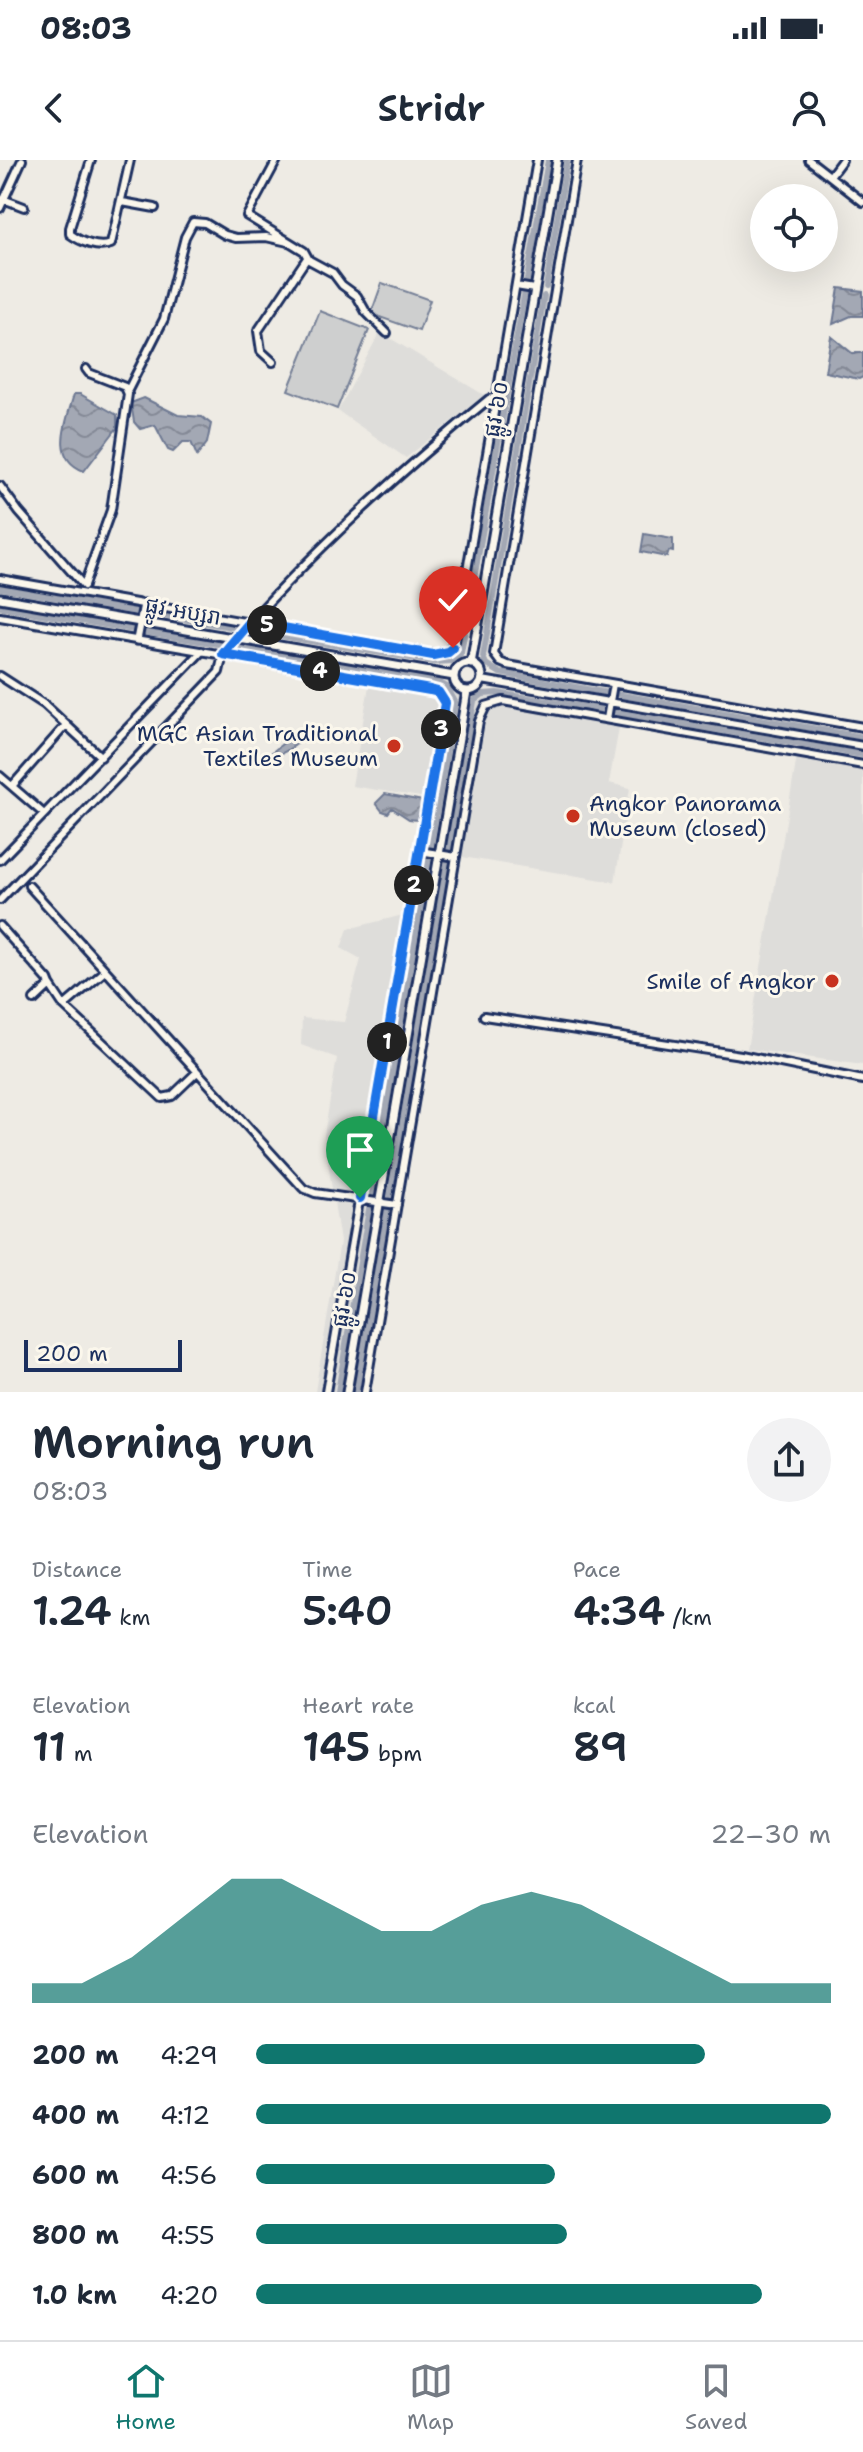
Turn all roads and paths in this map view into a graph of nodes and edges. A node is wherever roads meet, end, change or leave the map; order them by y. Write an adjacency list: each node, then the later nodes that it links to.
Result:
1 (22, 160): 11 (street)
2 (91, 160): 12 (street)
3 (130, 160): 12 (street)
4 (277, 160): 17 (street)
5 (537, 160): 19 (street)
6 (557, 160): 20 (main road, ផ្លូវ ៦០)
7 (577, 160): 43 (street)
8 (809, 160): 10 (street)
9 (842, 160): 10 (street)
10 (830, 176): 13 (street)
11 (3, 199): 14 (street); 15 (street)
12 (122, 202): 16 (street)
13 (863, 202)
14 (24, 207)
15 (0, 208)
16 (155, 208)
17 (288, 242): 18 (street); 24 (street)
18 (307, 258): 21 (street); 22 (street)
19 (516, 286): 20 (street); 25 (street)
20 (529, 288): 39 (main road, ផ្លូវ ៦០)
21 (387, 333)
22 (273, 362)
23 (86, 369): 24 (street)
24 (128, 390): 28 (street)
25 (497, 397): 34 (street); 34 (street)
26 (0, 486): 28 (street)
27 (0, 579): 29 (street)
28 (84, 585): 29 (street)
29 (85, 593): 31 (street)
30 (0, 598): 33 (main road, ផ្លូវ អប្សរា)
31 (144, 604): 33 (main road); 34 (street)
32 (0, 617): 36 (street)
33 (140, 622): 35 (main road, ផ្លូវ អប្សរា); 36 (main road)
34 (250, 622): 35 (street)
35 (236, 638): 38 (street); 41 (main road, ផ្លូវ អប្សរា)
36 (137, 640): 37 (street)
37 (202, 651): 38 (street); 50 (street)
38 (223, 654): 55 (street); 60 (street)
39 (471, 664): 41 (main road); 42 (main road)
40 (0, 676): 47 (street)
41 (454, 676): 44 (main road)
42 (482, 680): 44 (main road); 45 (street)
43 (613, 684): 45 (street); 48 (street)
44 (467, 691): 56 (main road, ផ្លូវ ៦០)
45 (610, 703): 46 (street); 49 (street)
46 (607, 719): 51 (street); 57 (street)
47 (66, 725): 50 (street); 53 (street)
48 (863, 727)
49 (863, 746)
50 (101, 757): 54 (street)
51 (863, 765)
52 (0, 776): 53 (street)
53 (13, 785): 54 (street)
54 (44, 814): 58 (street)
55 (422, 852): 56 (street); 69 (street)
56 (439, 854): 57 (street); 70 (main road, ផ្លូវ ៦០)
57 (454, 857): 71 (street)
58 (0, 860)
59 (29, 886): 62 (street)
60 (0, 900)
61 (0, 926): 63 (street)
62 (105, 971): 65 (street); 67 (street)
63 (50, 985): 64 (street); 65 (street)
64 (34, 1000)
65 (64, 1006): 67 (street)
66 (484, 1016): 68 (street)
67 (196, 1073): 69 (street)
68 (863, 1080)
69 (362, 1199): 70 (street); 72 (street)
70 (377, 1201): 71 (street); 73 (main road, ផ្លូវ ៦០)
71 (397, 1205): 74 (street)
72 (326, 1392)
73 (347, 1392)
74 (365, 1392)

